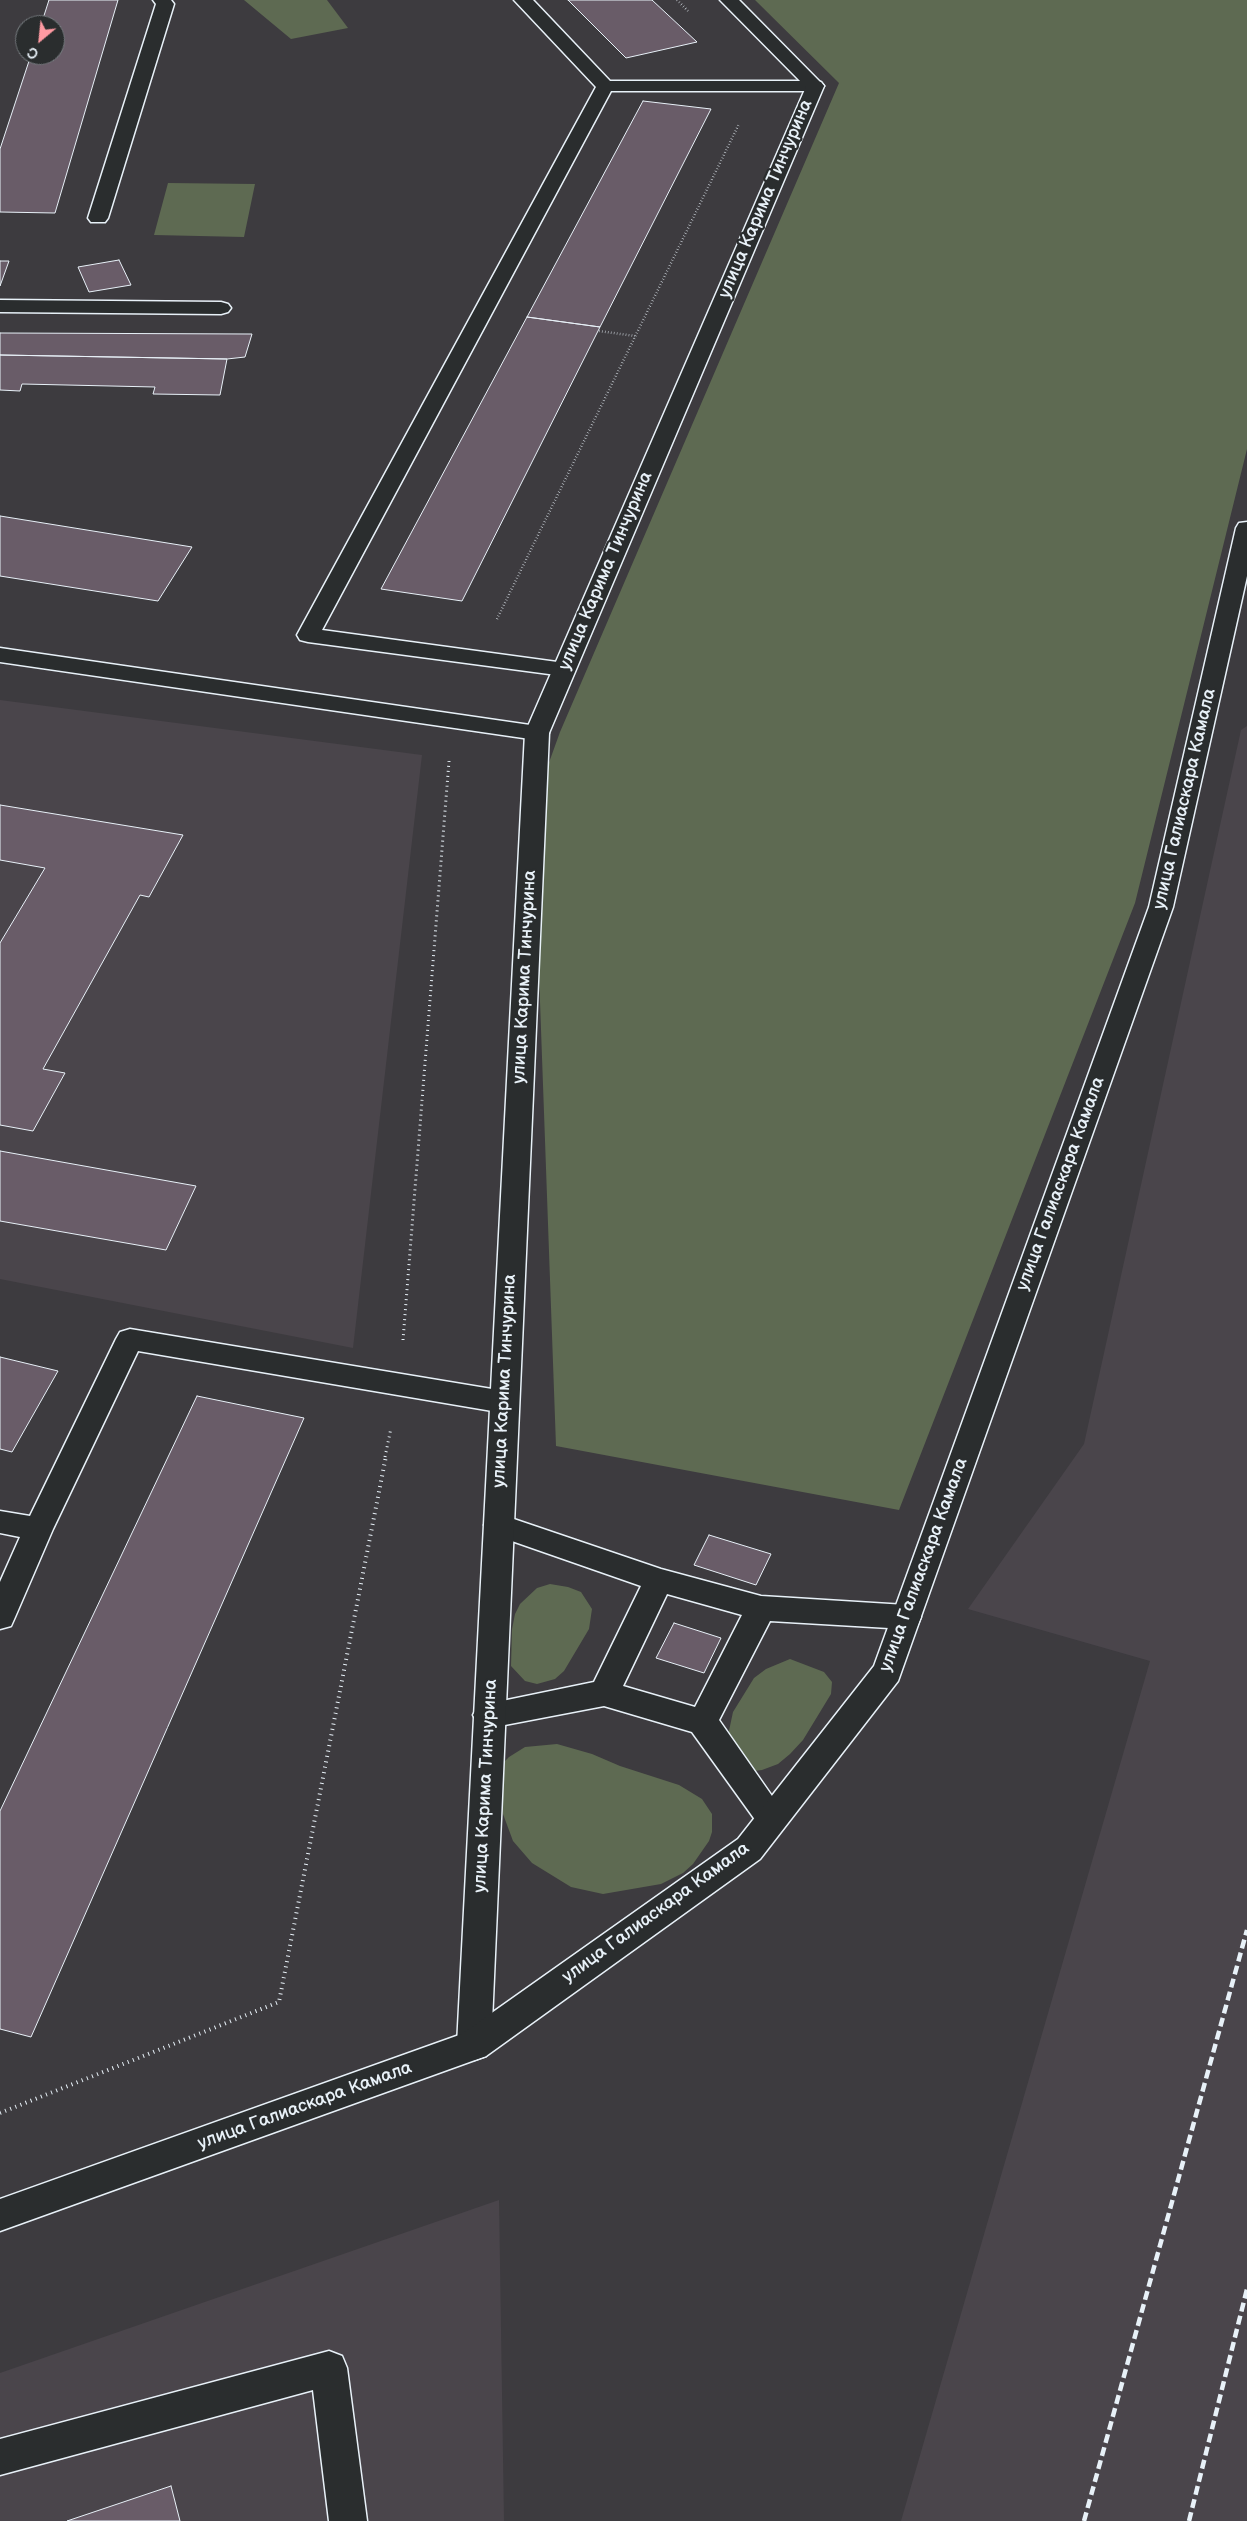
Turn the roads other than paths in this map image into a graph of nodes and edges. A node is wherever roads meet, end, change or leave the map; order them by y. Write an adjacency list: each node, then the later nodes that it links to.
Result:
1 (162, 0): 6 (street)
2 (523, 0): 4 (street)
3 (729, 0): 5 (street, улица Карима Тинчурина)
4 (605, 86): 5 (street); 11 (street)
5 (815, 86): 11 (street, улица Карима Тинчурина)
6 (98, 218)
7 (0, 306): 8 (street)
8 (221, 308)
9 (1247, 528): 20 (street, улица Галиаскара Камала)
10 (0, 655): 12 (street)
11 (564, 670): 12 (street, улица Карима Тинчурина)
12 (537, 733): 13 (street, улица Карима Тинчурина)
13 (504, 1402): 15 (street, улица Карима Тинчурина); 16 (street)
14 (0, 1522): 16 (street)
15 (499, 1525): 17 (street); 22 (street, улица Карима Тинчурина)
16 (38, 1529): 19 (street)
17 (659, 1580): 18 (street); 21 (street)
18 (761, 1608): 20 (street); 23 (street)
19 (0, 1617)
20 (906, 1617): 24 (street, улица Галиаскара Камала)
21 (604, 1693): 22 (street); 23 (street)
22 (490, 1715): 25 (street, улица Карима Тинчурина)
23 (703, 1722): 24 (street)
24 (772, 1819): 25 (street, улица Галиаскара Камала)
25 (474, 2045): 26 (street, улица Галиаскара Камала)
26 (0, 2215)
27 (0, 2457): 28 (street)
28 (348, 2521)

